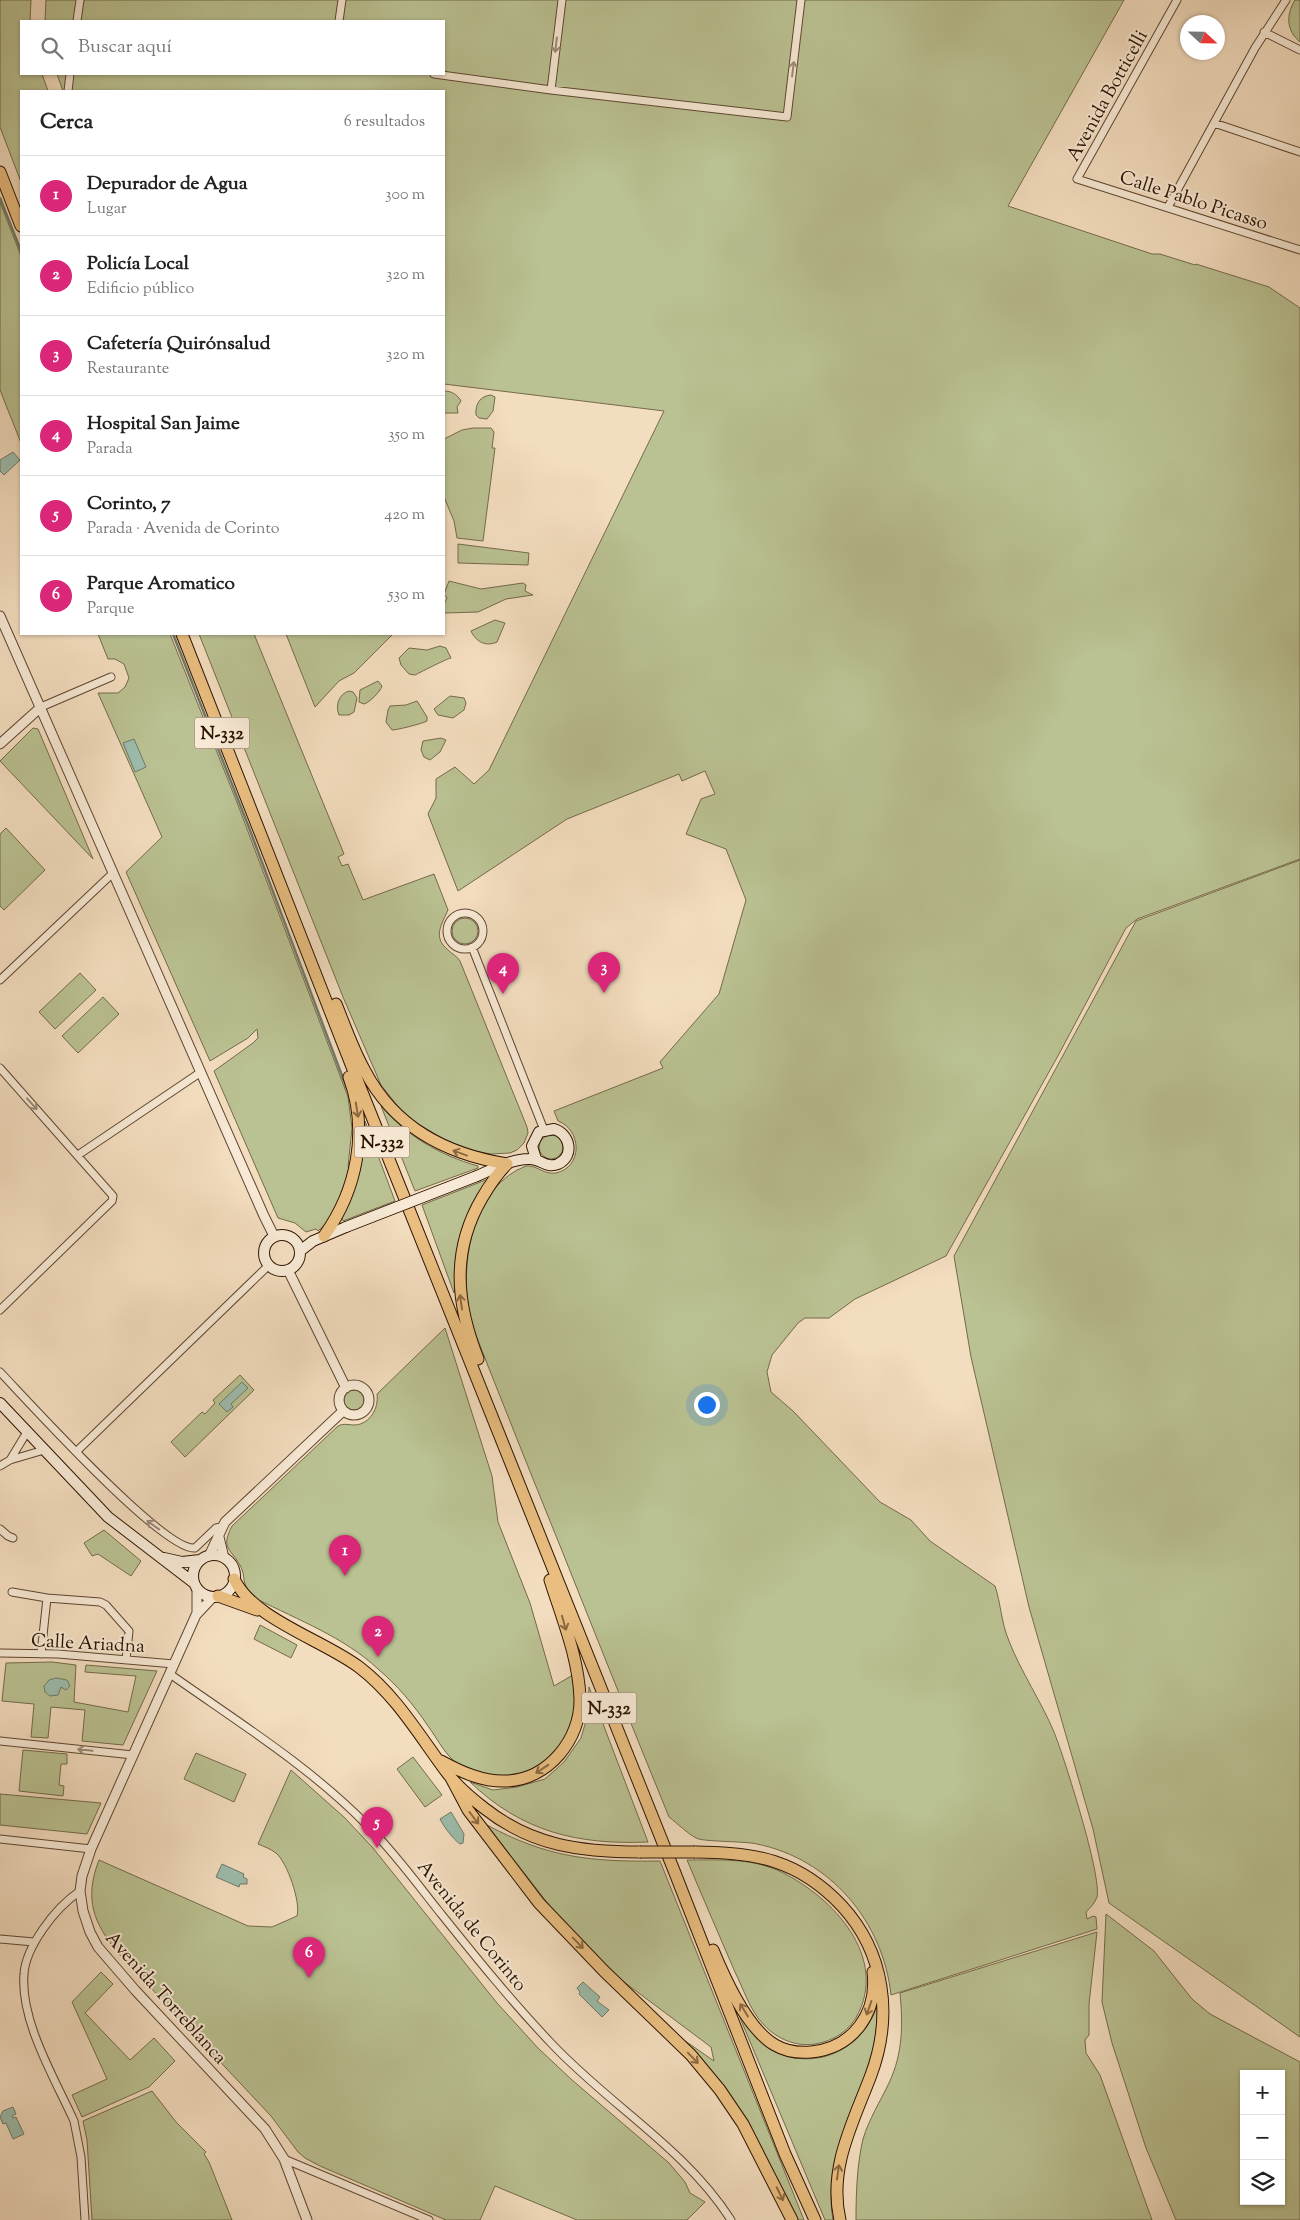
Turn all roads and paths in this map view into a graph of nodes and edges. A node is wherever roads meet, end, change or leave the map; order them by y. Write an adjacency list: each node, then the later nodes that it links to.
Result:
1 (80, 0): 7 (street)
2 (342, 0): 8 (street)
3 (562, 0): 14 (street, one-way to 14)
4 (801, 0): 14 (street, one-way to 4)
5 (1177, 0): 18 (street, Avenida Botticelli)
6 (1286, 0): 9 (street)
7 (77, 20)
8 (339, 20)
9 (1264, 32): 10 (street); 15 (street)
10 (1300, 50)
11 (70, 75): 13 (street)
12 (441, 75): 14 (street)
13 (68, 90)
14 (551, 90)
15 (1214, 123): 16 (street); 19 (street)
16 (1300, 152)
17 (0, 172): 20 (highway)
18 (1077, 179): 19 (street, Calle Pablo Picasso)
19 (1168, 208): 21 (street, Calle Pablo Picasso)
20 (20, 223)
21 (1300, 250)
22 (0, 616): 25 (street)
23 (182, 635): 27 (highway, N-332)
24 (111, 677): 25 (street)
25 (41, 707): 26 (street); 28 (street)
26 (0, 744)
27 (261, 833): 38 (highway, one-way to 27); 40 (highway, N-332, one-way to 40); 52 (highway, N-332)
28 (113, 873): 30 (street); 32 (street)
29 (472, 947): 29 (street); 33 (street)
30 (0, 979)
31 (0, 1068): 35 (street, one-way to 35)
32 (201, 1072): 35 (street); 39 (street)
33 (544, 1130): 34 (main road); 37 (main road)
34 (532, 1146): 36 (main road); 37 (main road)
35 (78, 1155): 45 (street)
36 (523, 1159): 37 (main road); 38 (main road)
37 (536, 1159)
38 (507, 1164): 40 (main road, bridge); 52 (highway, one-way to 38)
39 (274, 1236): 41 (main road); 43 (main road)
40 (318, 1238): 41 (main road); 42 (main road)
41 (296, 1241): 42 (main road)
42 (300, 1251): 44 (main road)
43 (268, 1266): 44 (main road); 53 (street)
44 (288, 1270): 47 (street)
45 (0, 1310)
46 (0, 1372): 53 (street)
47 (346, 1388): 49 (street); 49 (street)
48 (0, 1403): 50 (main road)
49 (343, 1411): 56 (street)
50 (27, 1432): 51 (main road); 54 (street)
51 (44, 1450): 54 (street); 61 (main road)
52 (506, 1451): 60 (highway, N-332)
53 (77, 1452): 56 (street, one-way to 53)
54 (10, 1460): 55 (street)
55 (0, 1466)
56 (221, 1527): 58 (street)
57 (0, 1529): 59 (street)
58 (219, 1537): 62 (street); 63 (street)
59 (13, 1538)
60 (542, 1542): 78 (highway, one-way to 78); 82 (highway, N-332)
61 (162, 1557): 62 (main road); 65 (main road)
62 (205, 1558): 63 (main road); 65 (main road)
63 (224, 1558): 64 (main road)
64 (234, 1579): 67 (main road); 69 (highway)
65 (196, 1586): 67 (main road); 70 (street)
66 (12, 1592): 68 (street)
67 (216, 1597): 69 (highway); 70 (street)
68 (46, 1598): 72 (street); 73 (street)
69 (264, 1612): 78 (highway)
70 (197, 1613): 74 (street, Avenida Torreblanca)
71 (0, 1653): 72 (street, Calle Ariadna)
72 (41, 1654): 73 (street, Calle Ariadna)
73 (126, 1660): 74 (street, Calle Ariadna)
74 (174, 1664): 75 (street, Avenida Torreblanca)
75 (170, 1674): 77 (street, Avenida Torreblanca); 91 (street, Avenida de Corinto)
76 (0, 1741): 77 (street, one-way to 76)
77 (133, 1755): 81 (street, Avenida Torreblanca)
78 (437, 1759): 79 (highway)
79 (450, 1776): 86 (highway, bridge); 92 (highway, one-way to 92)
80 (0, 1839): 81 (street)
81 (91, 1849): 83 (street, Avenida Torreblanca)
82 (675, 1873): 86 (highway, one-way to 82); 93 (highway, N-332)
83 (80, 1891): 85 (street); 87 (street, Avenida Torreblanca)
84 (0, 1939): 85 (street)
85 (34, 1942): 88 (street)
86 (868, 1943): 94 (highway, one-way to 86)
87 (284, 2159): 89 (street, Avenida Torreblanca); 90 (street)
88 (85, 2220)
89 (307, 2220)
90 (429, 2220)
91 (731, 2220)
92 (792, 2220)
93 (815, 2220)
94 (840, 2220)

